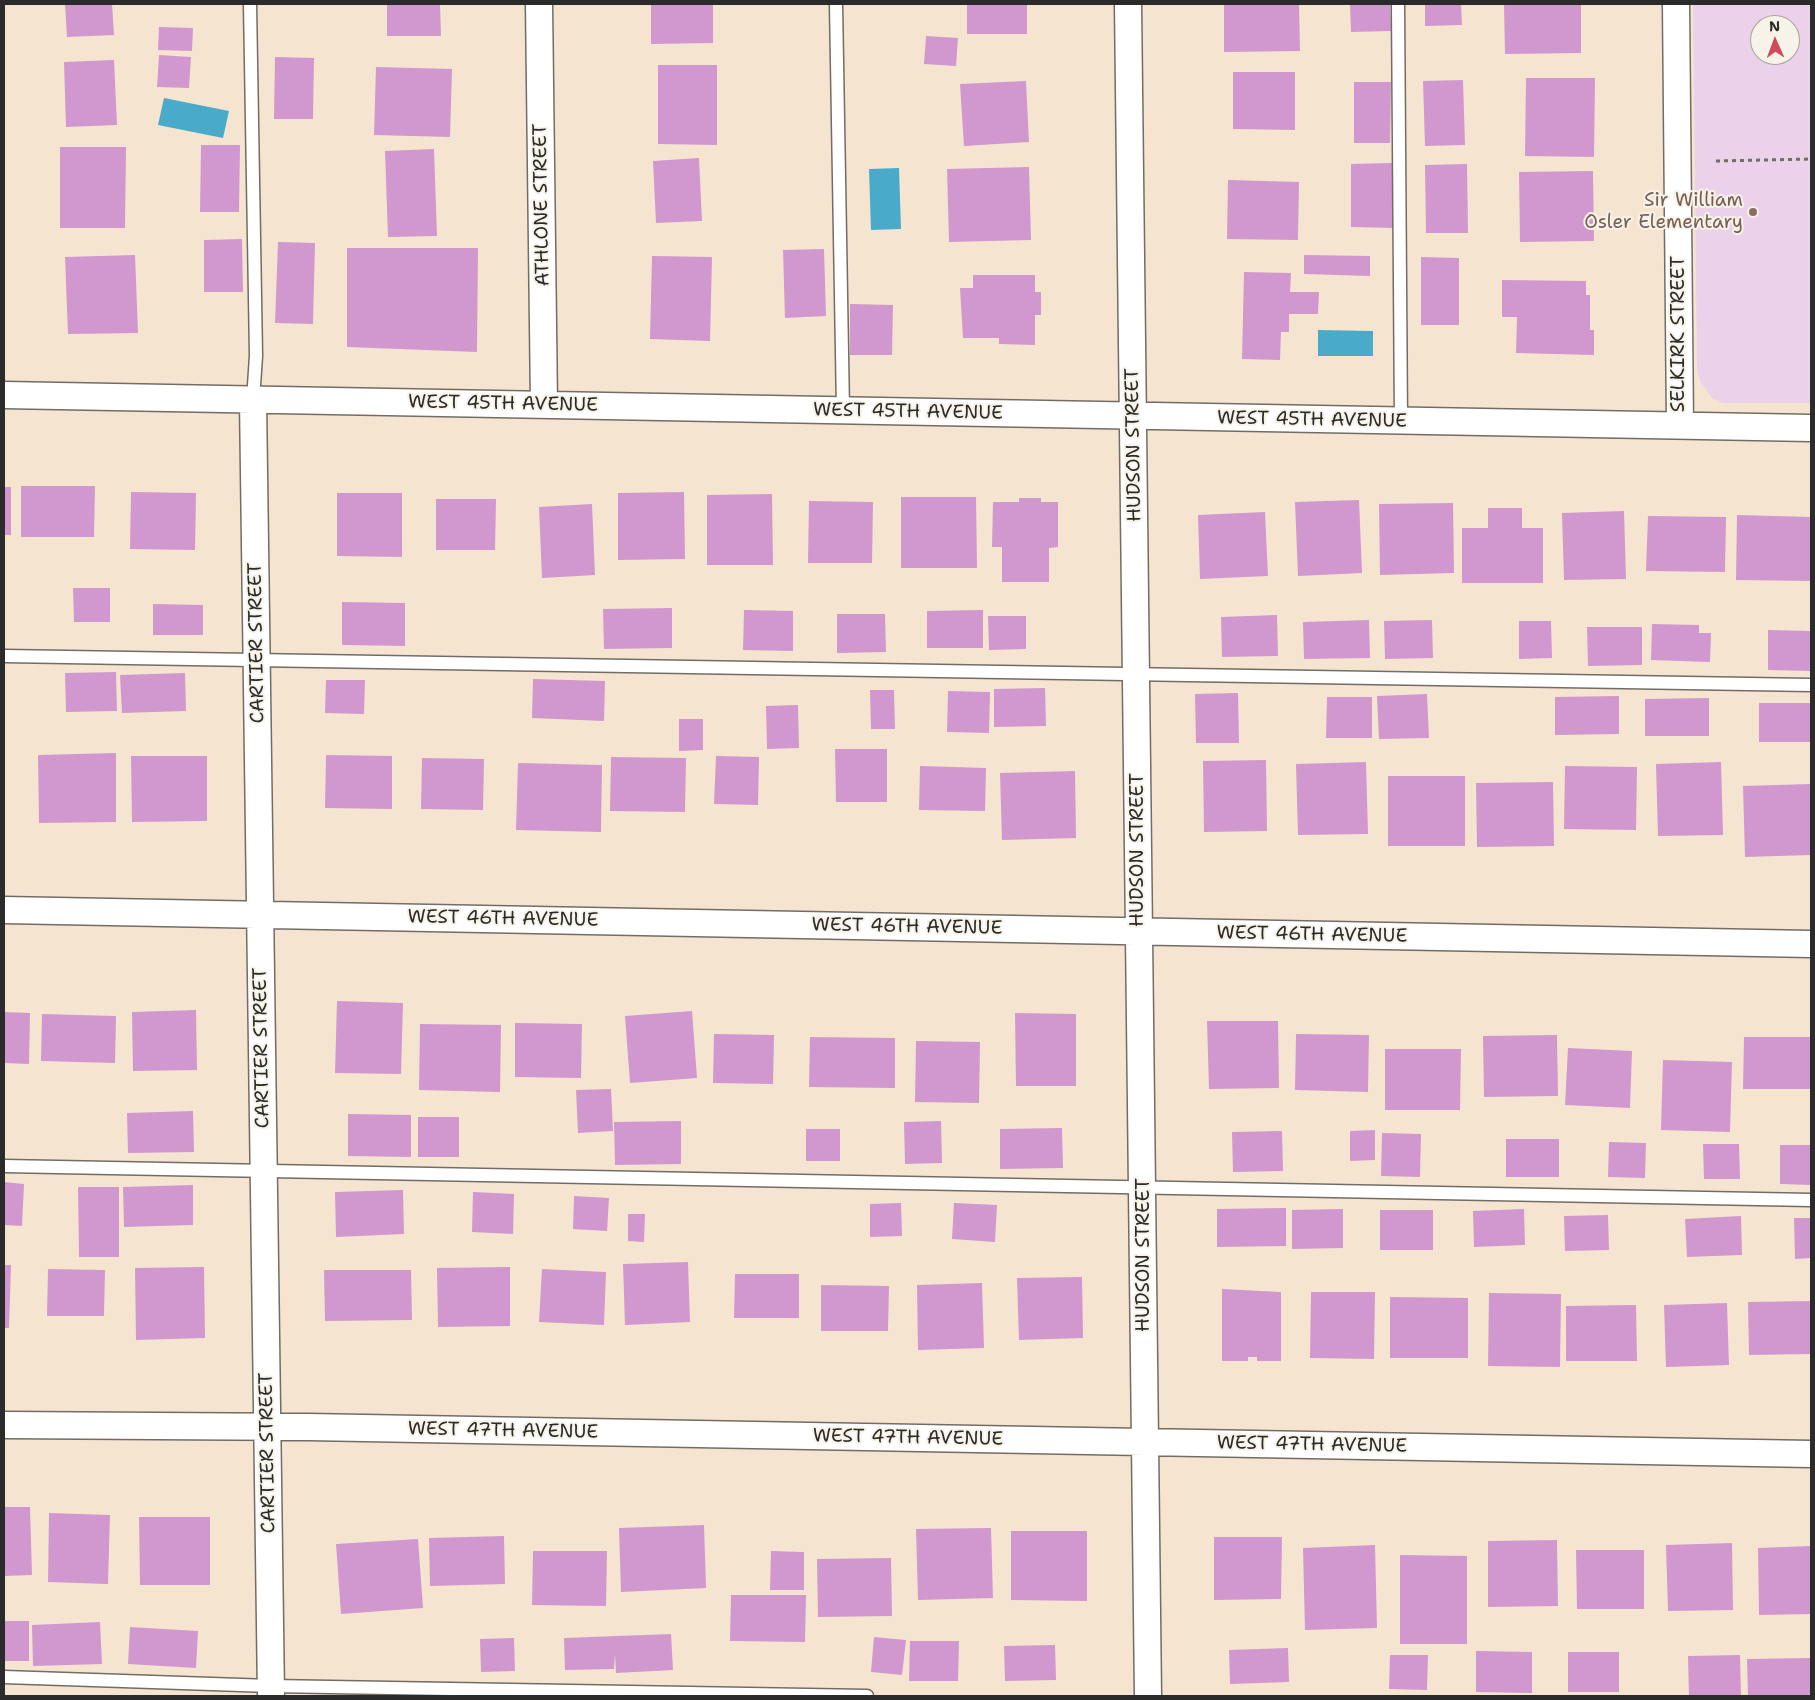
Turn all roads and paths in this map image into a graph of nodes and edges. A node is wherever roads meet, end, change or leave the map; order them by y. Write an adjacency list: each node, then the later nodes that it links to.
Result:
1 (250, 4): 10 (lane)
2 (539, 4): 11 (street, ATHLONE STREET)
3 (836, 4): 12 (lane)
4 (1128, 4): 13 (street, HUDSON STREET)
5 (1398, 4): 14 (lane)
6 (1676, 4): 15 (street, SELKIRK STREET)
7 (1811, 159): 8 (path)
8 (1716, 161)
9 (4, 395): 10 (street, WEST 45TH AVENUE)
10 (254, 400): 11 (street, WEST 45TH AVENUE); 18 (street, CARTIER STREET)
11 (544, 405): 12 (street, WEST 45TH AVENUE)
12 (844, 411): 13 (street, WEST 45TH AVENUE)
13 (1134, 416): 14 (street, WEST 45TH AVENUE); 19 (street, HUDSON STREET)
14 (1401, 422): 15 (street, WEST 45TH AVENUE)
15 (1680, 425): 16 (street, WEST 45TH AVENUE)
16 (1811, 428)
17 (4, 656): 18 (lane)
18 (257, 661): 19 (lane); 22 (street, CARTIER STREET)
19 (1137, 674): 20 (lane); 23 (street, HUDSON STREET)
20 (1811, 685)
21 (4, 910): 22 (street, WEST 46TH AVENUE)
22 (260, 914): 23 (street, WEST 46TH AVENUE); 26 (street, CARTIER STREET)
23 (1138, 932): 24 (street, WEST 46TH AVENUE); 27 (street, HUDSON STREET)
24 (1811, 944)
25 (4, 1166): 26 (lane)
26 (264, 1170): 27 (lane); 30 (street, CARTIER STREET)
27 (1143, 1186): 28 (lane); 31 (street, HUDSON STREET)
28 (1811, 1200)
29 (4, 1425): 30 (street, WEST 47TH AVENUE)
30 (267, 1427): 31 (street, WEST 47TH AVENUE); 34 (street, CARTIER STREET)
31 (1145, 1442): 32 (street, WEST 47TH AVENUE); 36 (street, HUDSON STREET)
32 (1811, 1454)
33 (4, 1677): 34 (lane)
34 (271, 1691): 35 (lane)
35 (867, 1696)
36 (1148, 1696)

